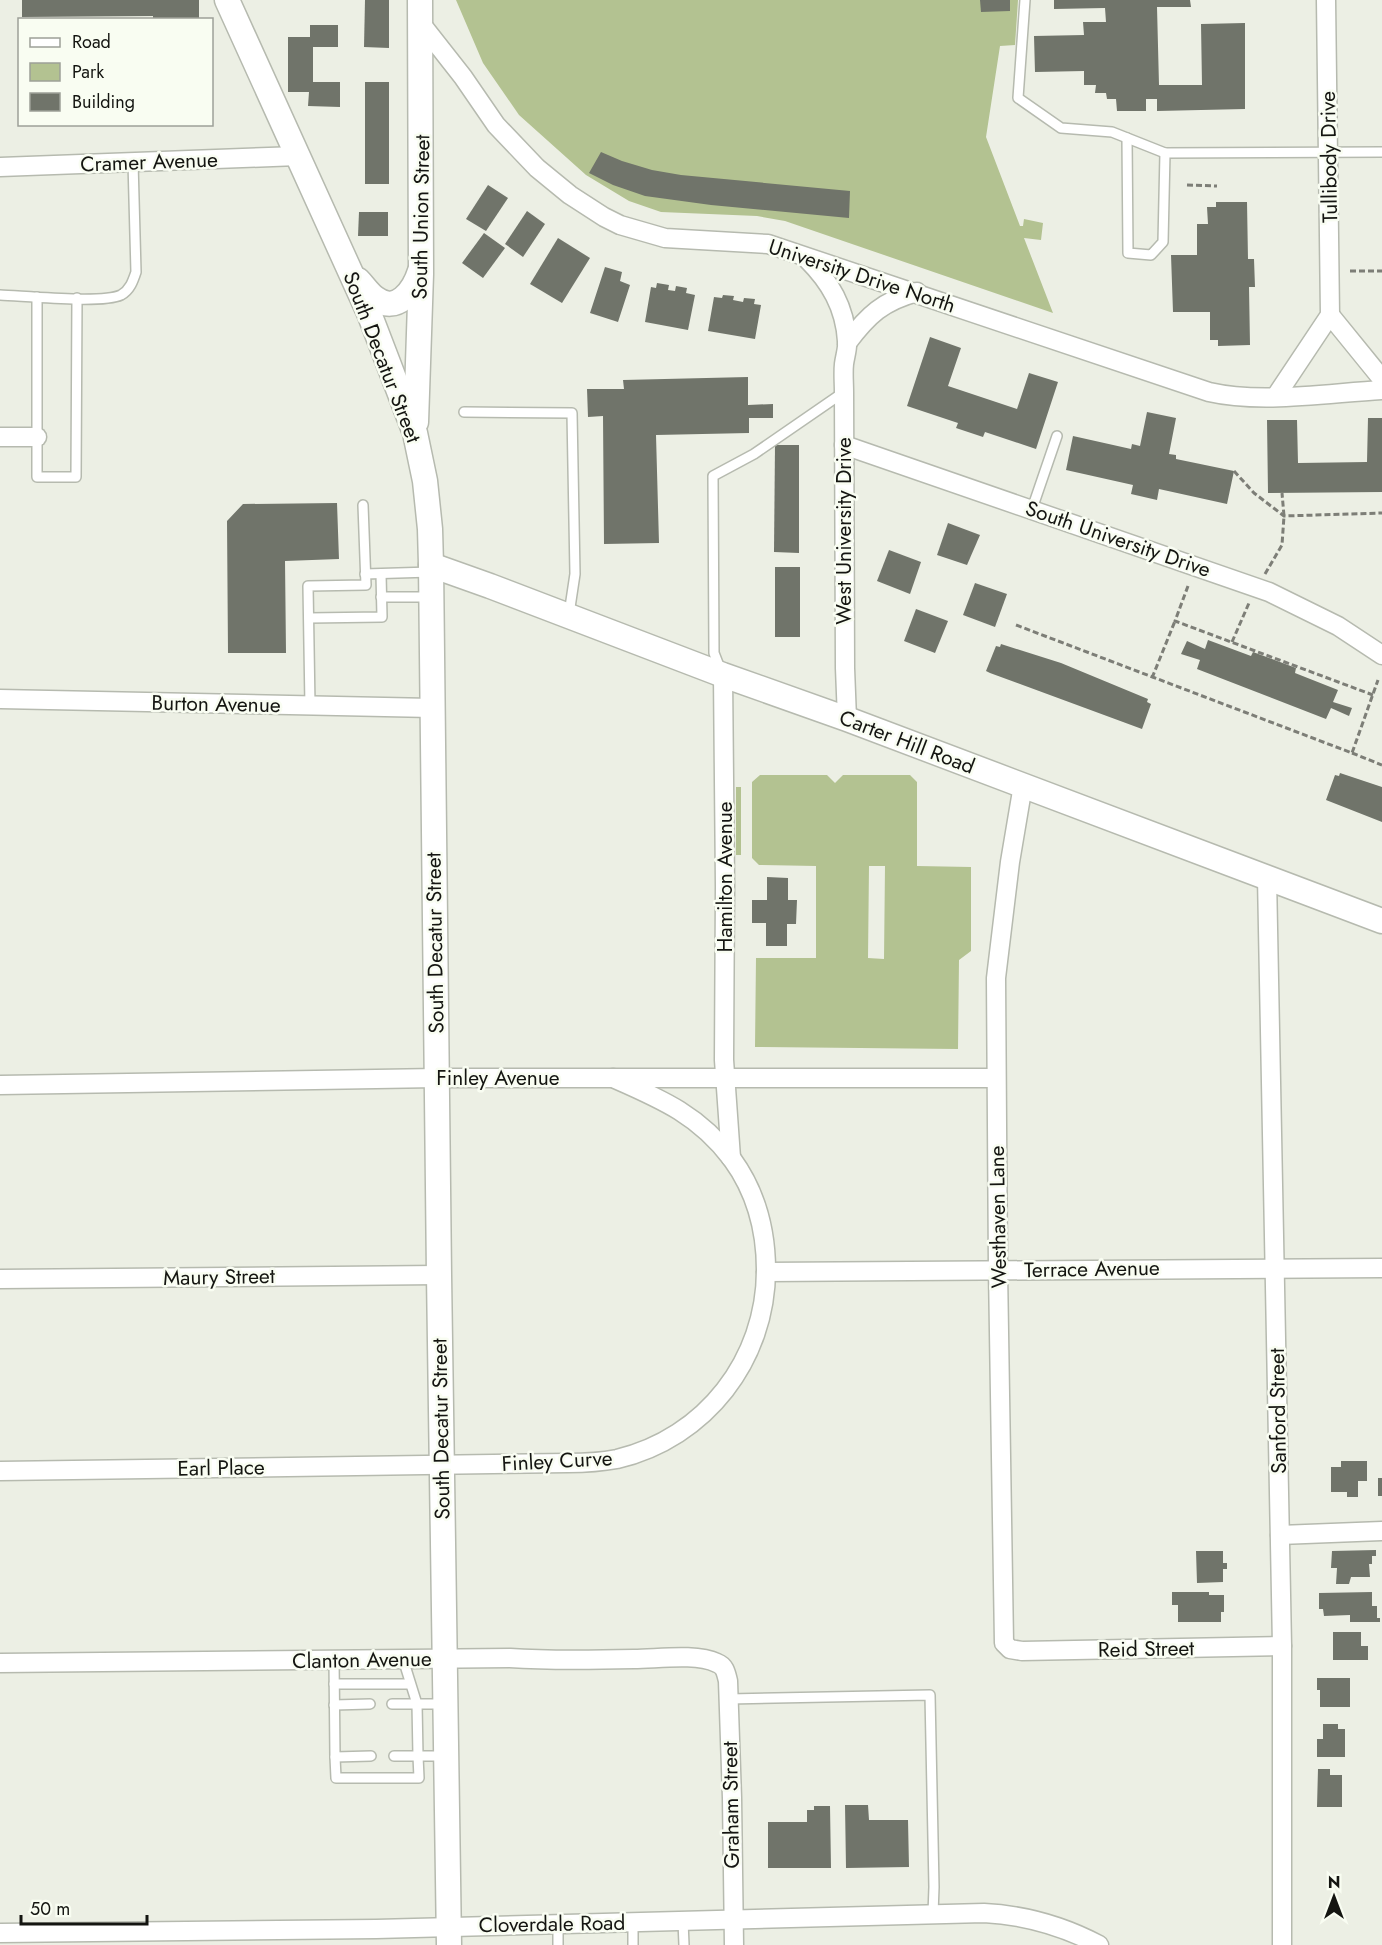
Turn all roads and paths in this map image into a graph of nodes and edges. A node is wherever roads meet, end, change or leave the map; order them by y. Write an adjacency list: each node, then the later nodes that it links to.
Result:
1 (227, 0): 9 (main road, South Decatur Street)
2 (1026, 0): 5 (lane)
3 (1326, 0): 6 (street, Tullibody Drive)
4 (420, 10): 14 (street, University Drive North); 15 (main road, South Union Street)
5 (1127, 138): 8 (lane); 8 (lane)
6 (1328, 151): 7 (lane); 8 (lane); 23 (street, Tullibody Drive)
7 (1382, 152)
8 (1165, 153)
9 (298, 156): 10 (street, Cramer Avenue); 18 (main road, South Decatur Street)
10 (133, 162): 11 (street, Cramer Avenue); 22 (lane)
11 (0, 166)
12 (1187, 185): 13 (path)
13 (1217, 186)
14 (804, 256): 19 (street, University Drive North); 24 (street, West University Drive)
15 (421, 266): 18 (main road); 30 (main road, South Union Street)
16 (1350, 271): 17 (path)
17 (1382, 271)
18 (350, 272): 30 (main road, South Decatur Street)
19 (916, 292): 24 (street); 28 (street, University Drive North)
20 (0, 296): 21 (lane)
21 (37, 297): 22 (lane); 33 (lane)
22 (77, 298): 33 (lane)
23 (1330, 315): 25 (street); 28 (street)
24 (847, 342): 27 (street, West University Drive)
25 (1382, 379)
26 (1382, 390): 28 (street, University Drive North)
27 (844, 392): 34 (street, West University Drive); 54 (lane)
28 (1276, 396)
29 (464, 412): 48 (lane)
30 (415, 433): 41 (main road, South Decatur Street)
31 (0, 436): 33 (street)
32 (1057, 436): 38 (lane)
33 (37, 437)
34 (844, 445): 38 (street, South University Drive); 61 (street, West University Drive)
35 (1234, 471): 40 (path)
36 (1282, 493): 40 (path)
37 (363, 505): 42 (lane)
38 (1032, 509): 45 (street, South University Drive)
39 (1382, 513): 40 (path)
40 (1284, 516): 45 (path)
41 (431, 569): 43 (lane); 47 (main road, South Decatur Street); 48 (main road, Carter Hill Road)
42 (365, 574): 43 (lane); 49 (lane)
43 (381, 574): 46 (lane)
44 (1188, 586): 50 (path)
45 (1258, 588): 52 (path); 53 (street, South University Drive)
46 (381, 597): 47 (lane); 49 (lane)
47 (431, 597): 60 (main road, South Decatur Street)
48 (569, 617): 54 (main road, Carter Hill Road)
49 (309, 618): 59 (lane)
50 (1175, 621): 52 (path); 55 (path)
51 (1016, 625): 55 (path)
52 (1232, 642): 57 (path)
53 (1382, 655)
54 (723, 675): 61 (main road, Carter Hill Road); 69 (street, Hamilton Avenue)
55 (1152, 678): 62 (path)
56 (1378, 680): 57 (path)
57 (1373, 695): 62 (path)
58 (0, 699): 59 (street, Burton Avenue)
59 (310, 706): 60 (street, Burton Avenue)
60 (432, 708): 67 (main road, South Decatur Street)
61 (847, 719): 64 (main road, Carter Hill Road)
62 (1352, 753): 63 (path)
63 (1382, 765)
64 (1023, 785): 65 (main road, Carter Hill Road); 70 (street, Westhaven Lane)
65 (1267, 877): 66 (main road, Carter Hill Road); 73 (street, Sanford Street)
66 (1382, 921)
67 (437, 1078): 68 (street, Finley Avenue); 71 (street, Finley Avenue); 77 (main road, South Decatur Street)
68 (613, 1078): 69 (street, Finley Avenue); 72 (street, Finley Curve)
69 (726, 1078): 70 (street, Finley Avenue); 72 (street, Hamilton Avenue)
70 (996, 1078): 75 (street, Westhaven Lane)
71 (0, 1084)
72 (731, 1158): 76 (street, Finley Curve)
73 (1275, 1268): 74 (street, Terrace Avenue); 75 (street, Terrace Avenue); 82 (street, Sanford Street)
74 (1382, 1268)
75 (998, 1270): 76 (street, Terrace Avenue); 84 (street, Westhaven Lane)
76 (766, 1272): 79 (street, Finley Curve)
77 (439, 1275): 78 (street, Maury Street); 79 (main road, South Decatur Street)
78 (0, 1279)
79 (441, 1465): 80 (street, Earl Place); 86 (main road, South Decatur Street)
80 (0, 1471)
81 (1382, 1531): 82 (street)
82 (1280, 1535): 83 (street, Sanford Street)
83 (1282, 1646): 84 (street, Reid Street); 115 (street, Sanford Street)
84 (1010, 1649)
85 (403, 1659): 86 (street, Clanton Avenue); 87 (street, Clanton Avenue); 91 (lane)
86 (444, 1659): 89 (street, Clanton Avenue); 96 (main road, South Decatur Street)
87 (334, 1660): 88 (street, Clanton Avenue); 90 (lane)
88 (0, 1663)
89 (723, 1667): 92 (street, Graham Street)
90 (334, 1684): 91 (lane); 97 (lane)
91 (410, 1684): 95 (lane)
92 (729, 1699): 103 (lane); 104 (street, Graham Street)
93 (370, 1704): 97 (lane)
94 (392, 1704): 95 (lane)
95 (417, 1704): 96 (lane); 100 (lane)
96 (445, 1704): 101 (main road, South Decatur Street)
97 (334, 1705): 102 (lane)
98 (371, 1756): 102 (lane)
99 (394, 1756): 100 (lane)
100 (418, 1756): 101 (lane); 102 (lane)
101 (446, 1756): 109 (main road, South Decatur Street)
102 (335, 1757)
103 (933, 1914): 104 (street, Cloverdale Road); 114 (street, Cloverdale Road)
104 (733, 1919): 105 (street, Cloverdale Road); 113 (street, Graham Street)
105 (683, 1921): 106 (street, Cloverdale Road); 112 (lane)
106 (633, 1922): 107 (street, Cloverdale Road); 111 (lane)
107 (558, 1924): 109 (street, Cloverdale Road); 110 (lane)
108 (0, 1934): 109 (street, Cloverdale Road)
109 (449, 1936)
110 (558, 1945)
111 (633, 1945)
112 (684, 1945)
113 (734, 1945)
114 (1099, 1945)
115 (1282, 1945)

